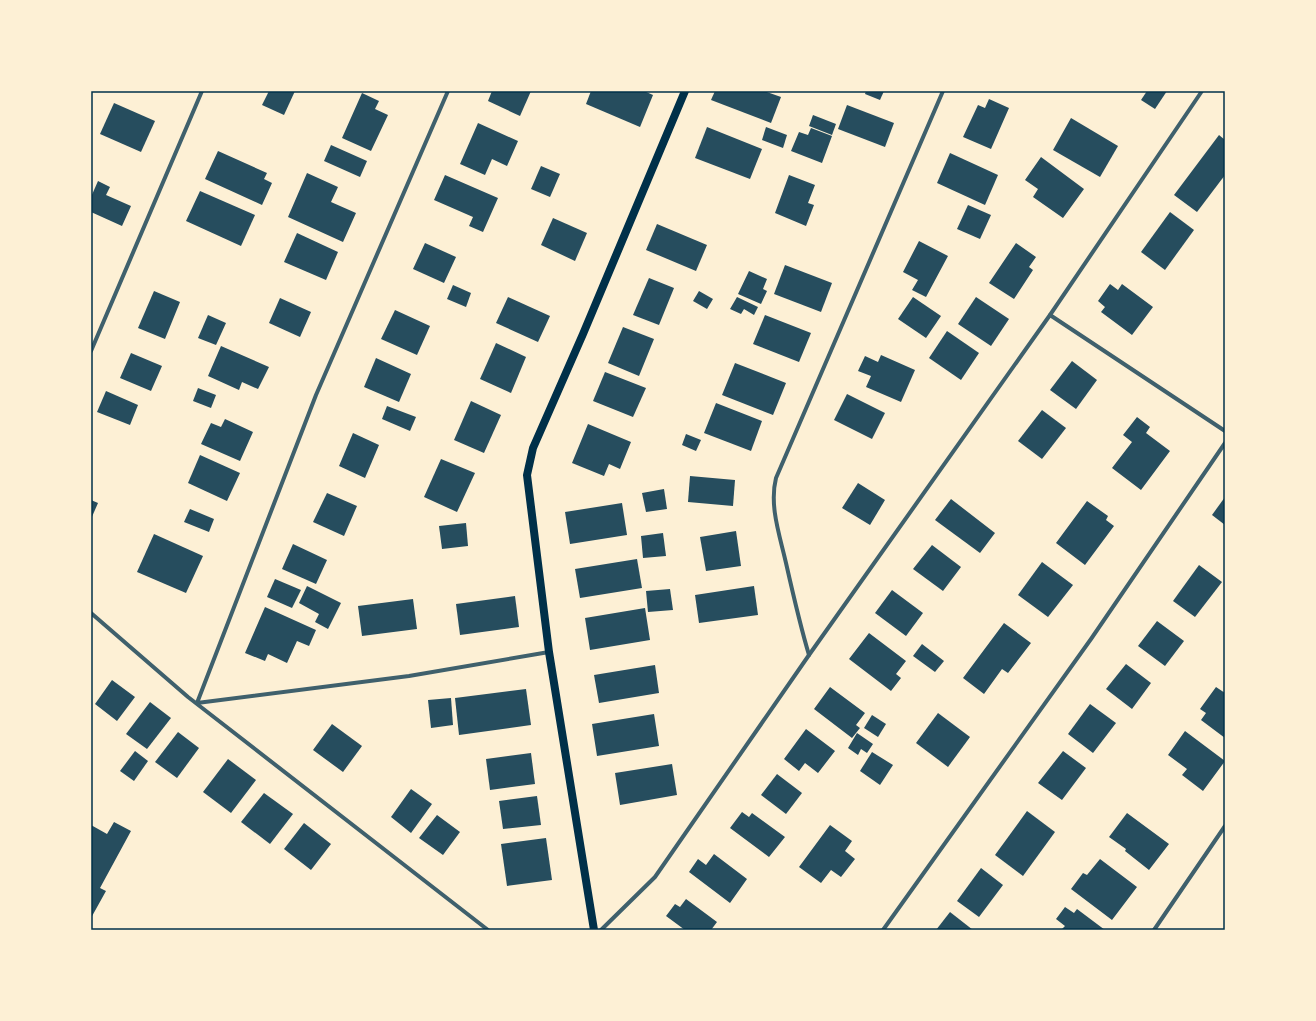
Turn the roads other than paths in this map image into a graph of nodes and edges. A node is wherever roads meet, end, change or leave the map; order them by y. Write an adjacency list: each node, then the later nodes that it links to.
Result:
1 (202, 91): 7 (street)
2 (448, 91): 13 (street)
3 (685, 91): 11 (main road)
4 (943, 91): 12 (street)
5 (1202, 91): 6 (street)
6 (1050, 315): 8 (street); 12 (street)
7 (91, 351)
8 (1225, 431)
9 (1225, 443): 18 (street)
10 (91, 613): 13 (street)
11 (549, 652): 13 (street); 16 (main road)
12 (809, 655): 17 (street)
13 (197, 703): 15 (street)
14 (1225, 826): 19 (street)
15 (488, 930)
16 (594, 930)
17 (601, 930)
18 (884, 930)
19 (1154, 930)

